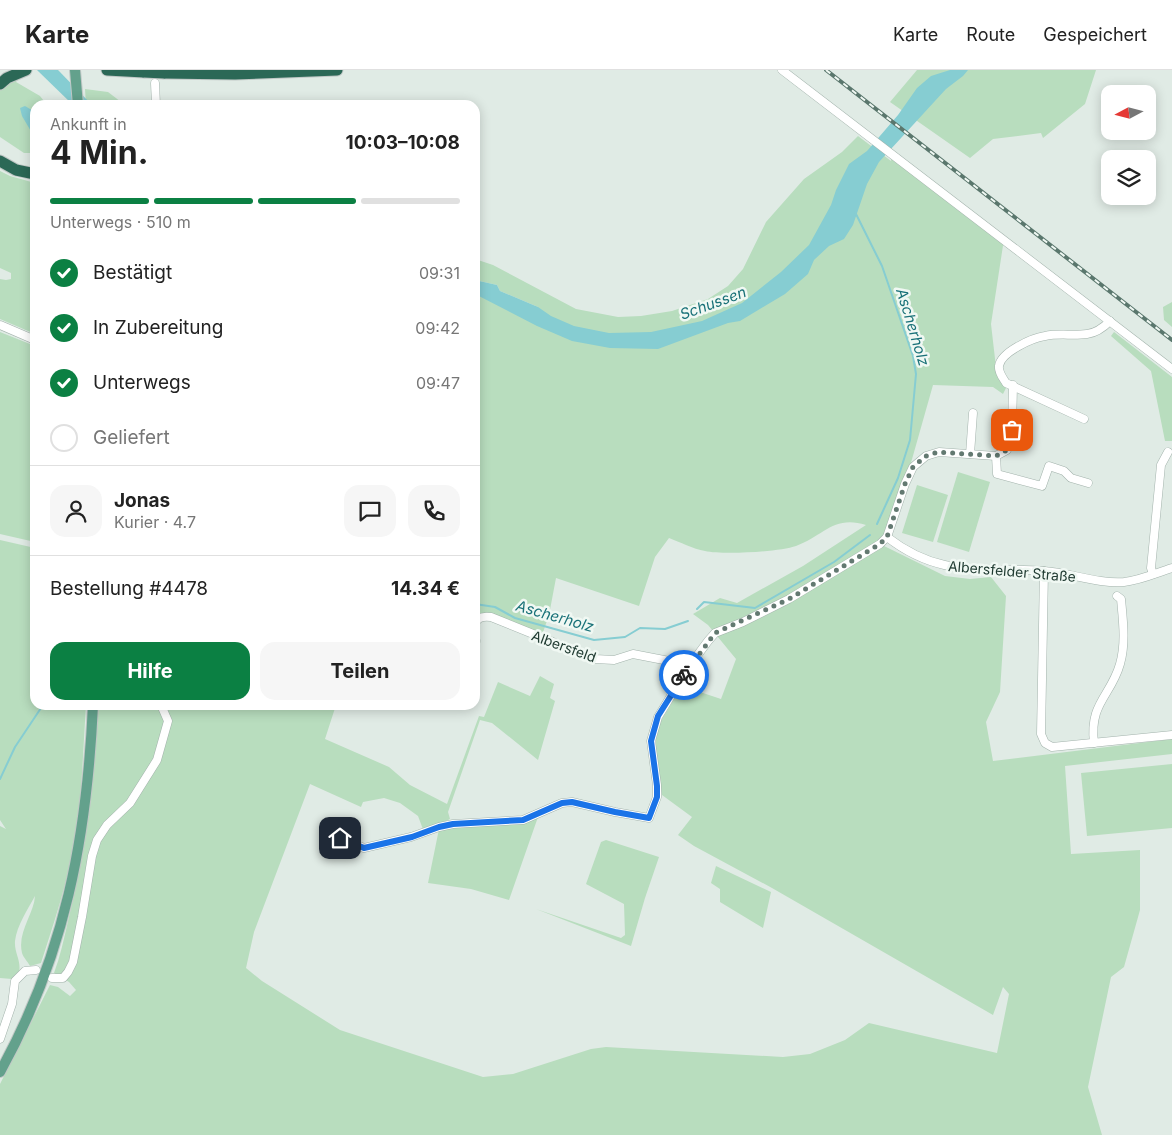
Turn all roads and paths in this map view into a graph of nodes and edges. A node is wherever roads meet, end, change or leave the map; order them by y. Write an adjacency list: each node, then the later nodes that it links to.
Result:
1 (74, 70): 8 (main road)
2 (107, 70): 3 (highway, bridge)
3 (337, 70)
4 (782, 70): 12 (street)
5 (23, 71): 7 (highway)
6 (155, 83): 9 (street)
7 (0, 84)
8 (77, 100)
9 (156, 100)
10 (1, 161): 11 (highway)
11 (30, 173)
12 (1110, 321): 15 (street); 16 (street)
13 (0, 325): 14 (street)
14 (30, 338)
15 (1172, 369)
16 (1012, 385): 18 (street); 21 (street)
17 (973, 413): 20 (street)
18 (1084, 419)
19 (1168, 452): 26 (street)
20 (970, 454): 21 (street); 23 (street)
21 (996, 456): 22 (street)
22 (1088, 483)
23 (887, 537): 25 (street, Albersfelder Straße); 29 (street)
24 (1172, 568): 26 (street, Albersfelder Straße)
25 (1044, 571): 26 (street, Albersfelder Straße); 33 (street)
26 (1153, 574)
27 (1117, 596): 33 (street)
28 (480, 618): 29 (street, Albersfeld)
29 (688, 668): 34 (street)
30 (93, 710): 38 (main road)
31 (163, 710): 36 (street)
32 (1172, 735): 33 (street)
33 (1094, 742)
34 (340, 838)
35 (36, 970): 37 (street)
36 (52, 978)
37 (0, 1039)
38 (0, 1072)

